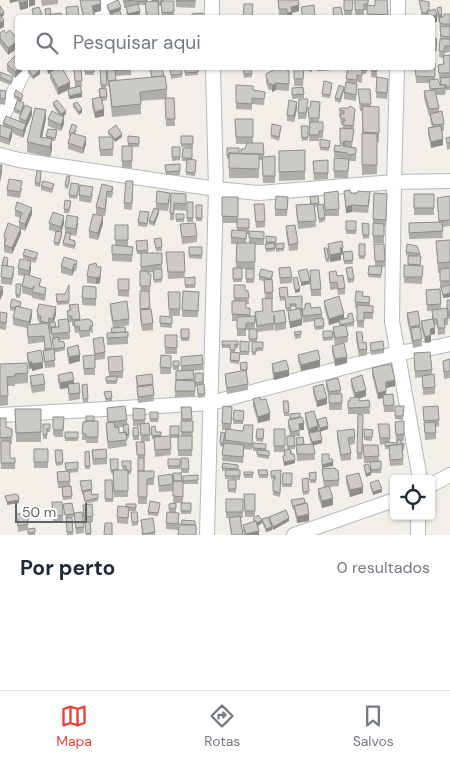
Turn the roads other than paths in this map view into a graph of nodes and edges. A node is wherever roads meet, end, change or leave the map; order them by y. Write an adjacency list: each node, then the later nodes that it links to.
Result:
1 (109, 0): 4 (street)
2 (212, 0): 5 (street)
3 (398, 0): 6 (street)
4 (102, 15)
5 (212, 15)
6 (398, 15)
7 (26, 70): 10 (street)
8 (213, 70): 14 (street)
9 (397, 70): 13 (street)
10 (0, 123)
11 (0, 155): 14 (street)
12 (450, 181): 13 (street)
13 (394, 182): 14 (street); 16 (street)
14 (216, 189): 17 (street)
15 (450, 344): 16 (street)
16 (398, 353): 17 (street); 19 (street)
17 (211, 403): 18 (street); 24 (street)
18 (0, 415)
19 (419, 475)
20 (450, 475): 21 (street)
21 (435, 483)
22 (390, 501): 25 (street)
23 (418, 520): 26 (street)
24 (207, 535)
25 (294, 535)
26 (418, 535)

